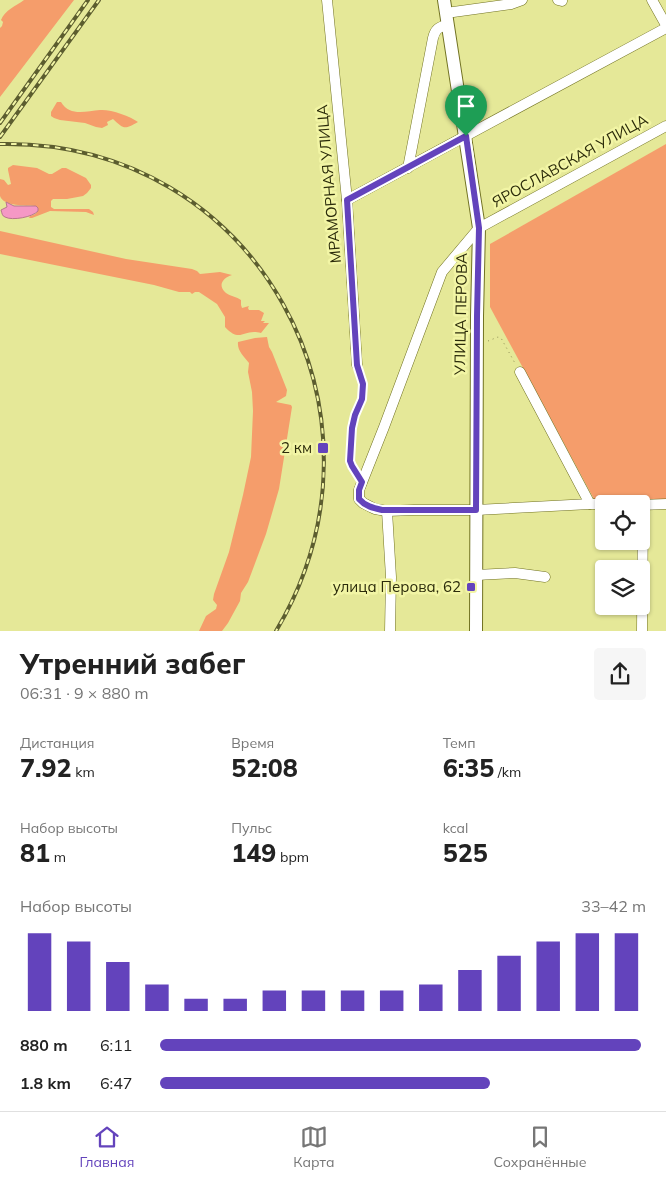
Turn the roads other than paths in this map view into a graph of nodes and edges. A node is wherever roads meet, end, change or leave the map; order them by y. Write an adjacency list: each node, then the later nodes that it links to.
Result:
1 (327, 0): 10 (street, МРАМОРНАЯ УЛИЦА)
2 (444, 0): 5 (main road, УЛИЦА ПЕРОВА)
3 (522, 0): 5 (street)
4 (652, 0): 6 (street)
5 (446, 19): 8 (main road, УЛИЦА ПЕРОВА); 9 (street)
6 (666, 27): 8 (street)
7 (666, 126): 11 (street, ЯРОСЛАВСКАЯ УЛИЦА)
8 (466, 136): 9 (street); 11 (main road, УЛИЦА ПЕРОВА)
9 (408, 168): 10 (street)
10 (347, 200): 12 (street, МРАМОРНАЯ УЛИЦА)
11 (479, 228): 18 (main road, УЛИЦА ПЕРОВА); 19 (street, ЯРОСЛАВСКАЯ УЛИЦА)
12 (357, 365)
13 (520, 372): 14 (street)
14 (590, 504): 15 (street); 18 (street)
15 (595, 504)
16 (666, 504): 17 (street)
17 (650, 505)
18 (476, 510): 19 (street); 21 (main road, УЛИЦА ПЕРОВА)
19 (387, 511): 23 (street)
20 (642, 550): 25 (street)
21 (476, 575): 22 (street); 24 (main road, УЛИЦА ПЕРОВА)
22 (545, 577)
23 (390, 631)
24 (476, 631)
25 (642, 631)

